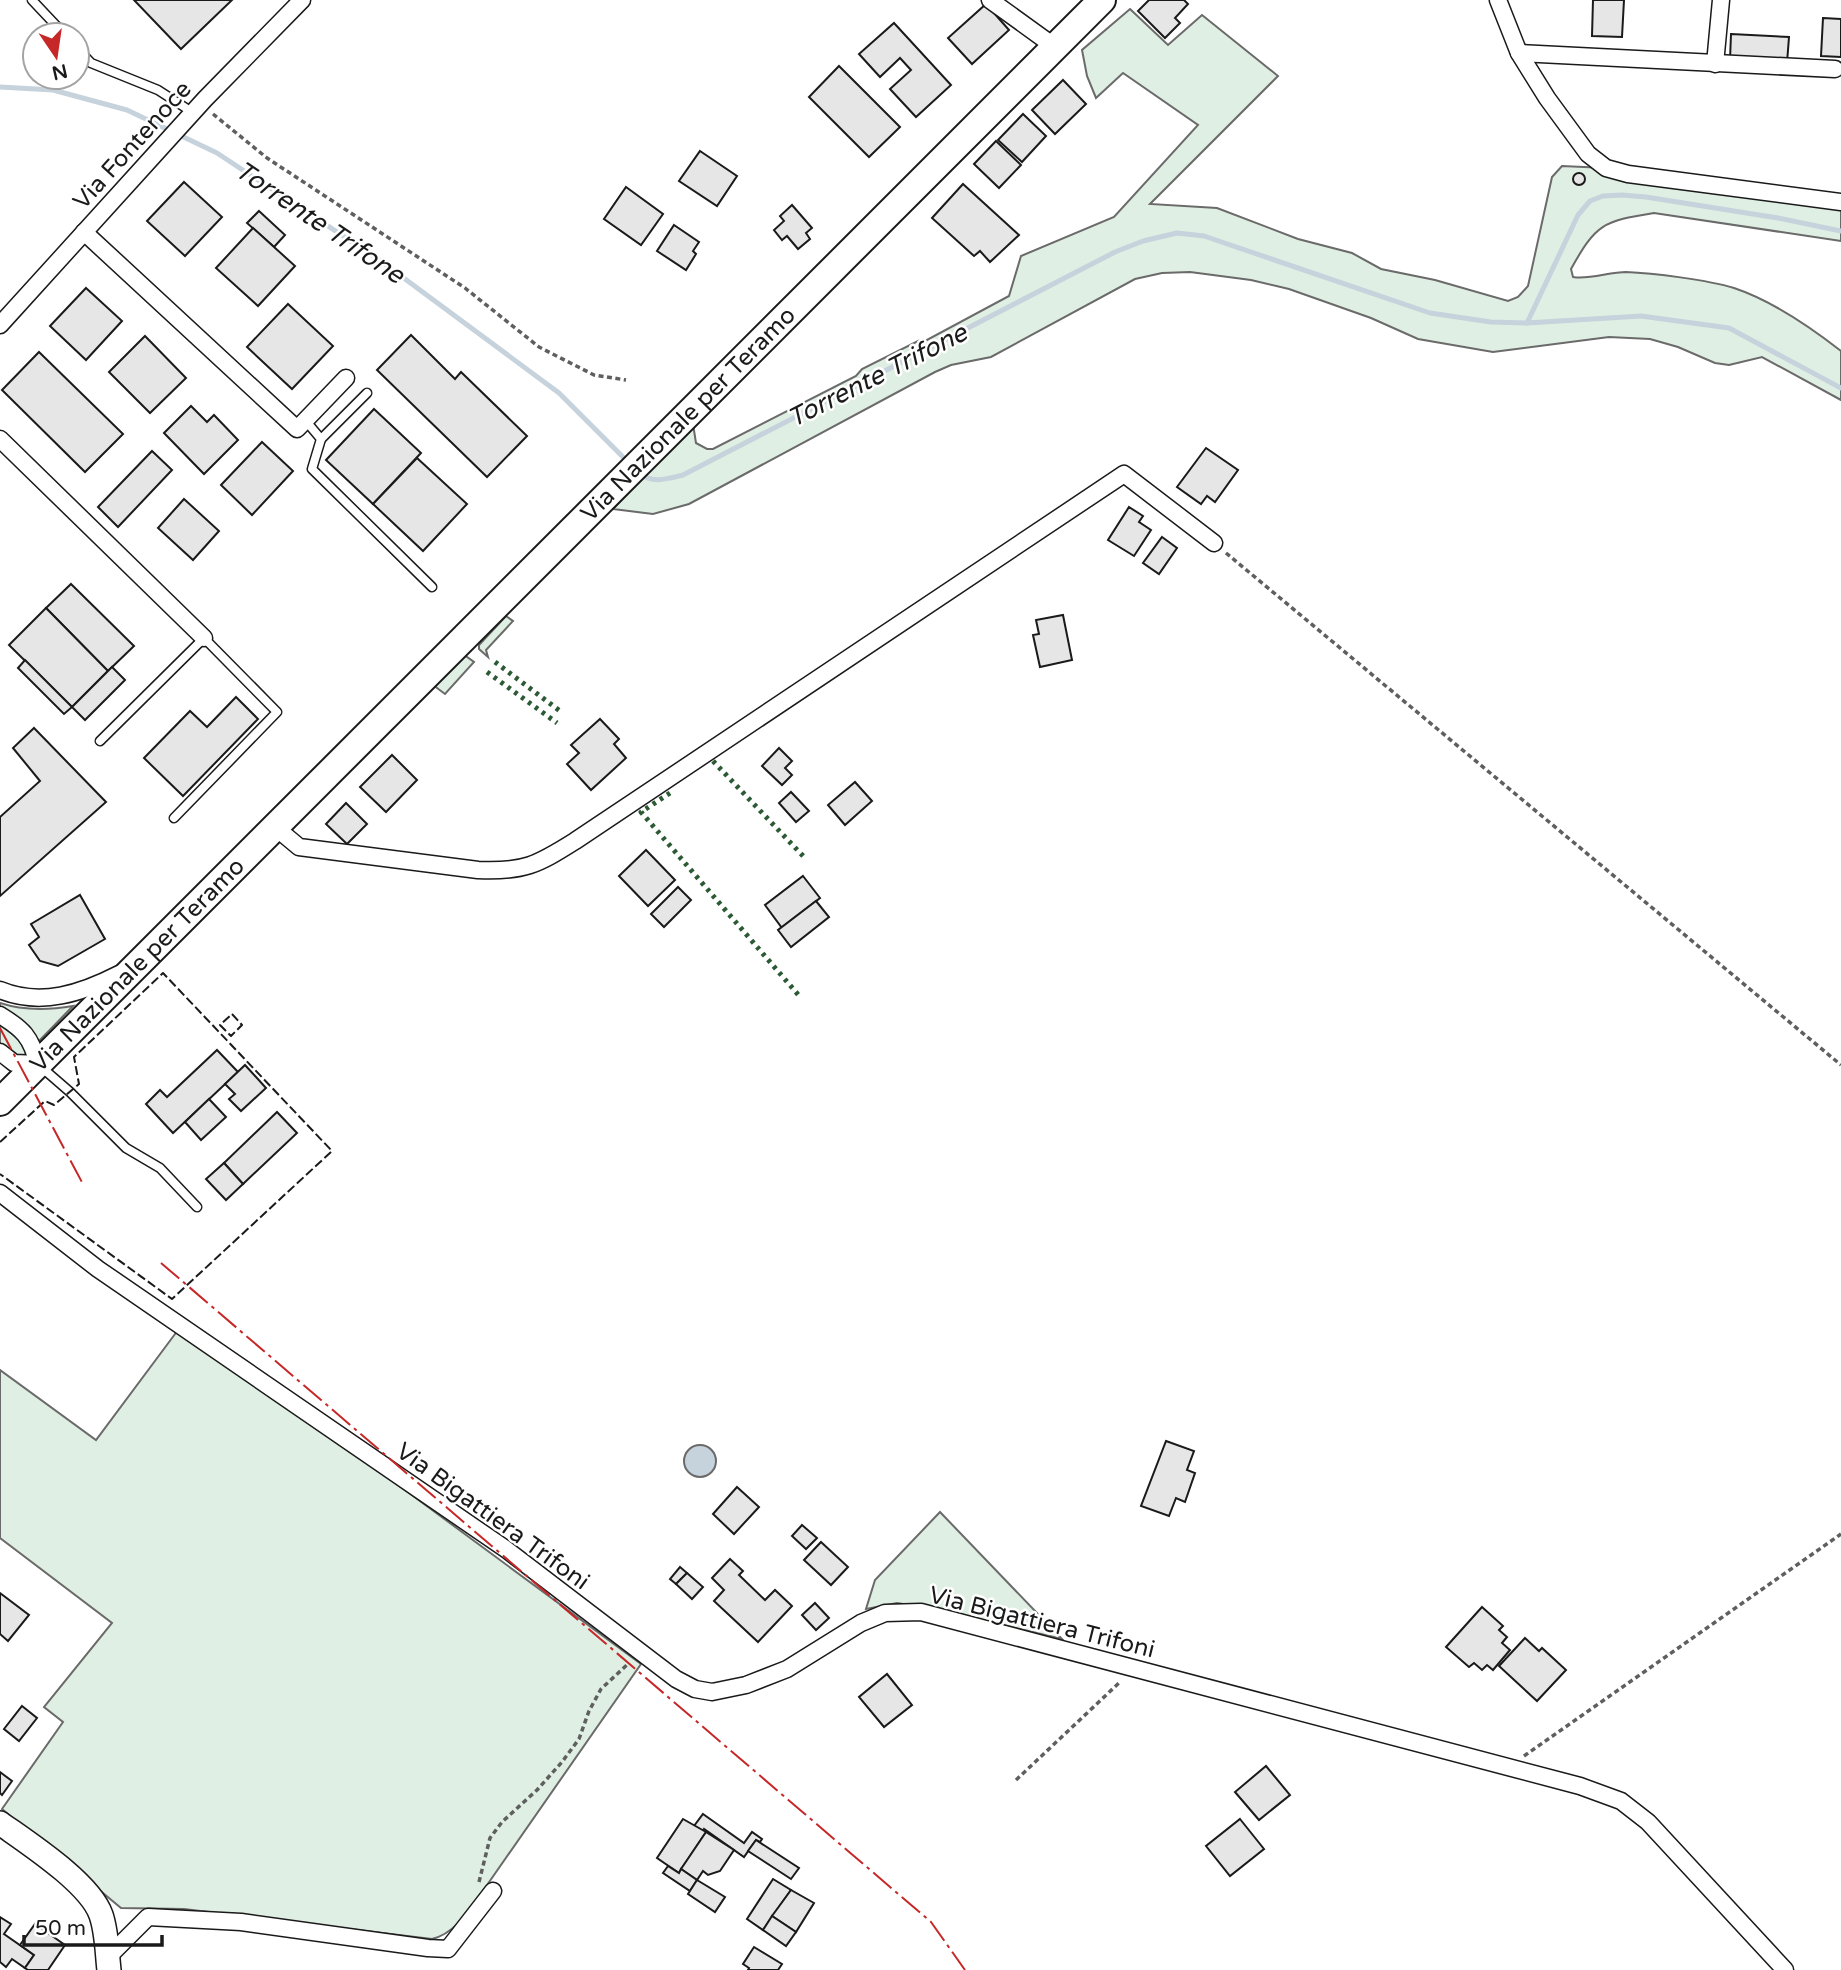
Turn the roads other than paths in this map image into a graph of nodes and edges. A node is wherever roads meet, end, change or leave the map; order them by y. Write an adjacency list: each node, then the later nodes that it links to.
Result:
1 (32, 0): 7 (lane)
2 (302, 0): 13 (street, Via Fontenoce)
3 (990, 0): 8 (street)
4 (1102, 0): 8 (main road, Via Nazionale per Teramo)
5 (1497, 0): 9 (street)
6 (1721, 0): 11 (street)
7 (52, 21)
8 (1055, 47): 27 (main road, Via Nazionale per Teramo)
9 (1519, 52): 11 (street); 14 (street)
10 (91, 63): 13 (lane)
11 (1715, 64): 12 (street)
12 (1835, 69)
13 (194, 110): 15 (street, Via Fontenoce)
14 (1841, 202)
15 (84, 232): 16 (street, Via Fontenoce); 19 (street)
16 (0, 325)
17 (346, 378): 19 (street)
18 (367, 393): 21 (lane)
19 (305, 420): 21 (lane)
20 (0, 439): 24 (street)
21 (321, 439): 23 (lane)
22 (1214, 543): 27 (street)
23 (432, 587)
24 (204, 638): 25 (lane); 26 (lane)
25 (100, 741)
26 (174, 818)
27 (275, 827): 28 (main road, Via Nazionale per Teramo)
28 (137, 965): 29 (street); 32 (main road, Via Nazionale per Teramo)
29 (0, 990)
30 (0, 1015): 32 (street)
31 (0, 1052): 32 (street)
32 (38, 1064): 33 (main road, Via Nazionale per Teramo); 35 (lane)
33 (0, 1102)
34 (0, 1193): 39 (street, Via Bigattiera Trifoni)
35 (197, 1206)
36 (0, 1823): 38 (street)
37 (494, 1891): 38 (street)
38 (108, 1964)
39 (1785, 1970)

